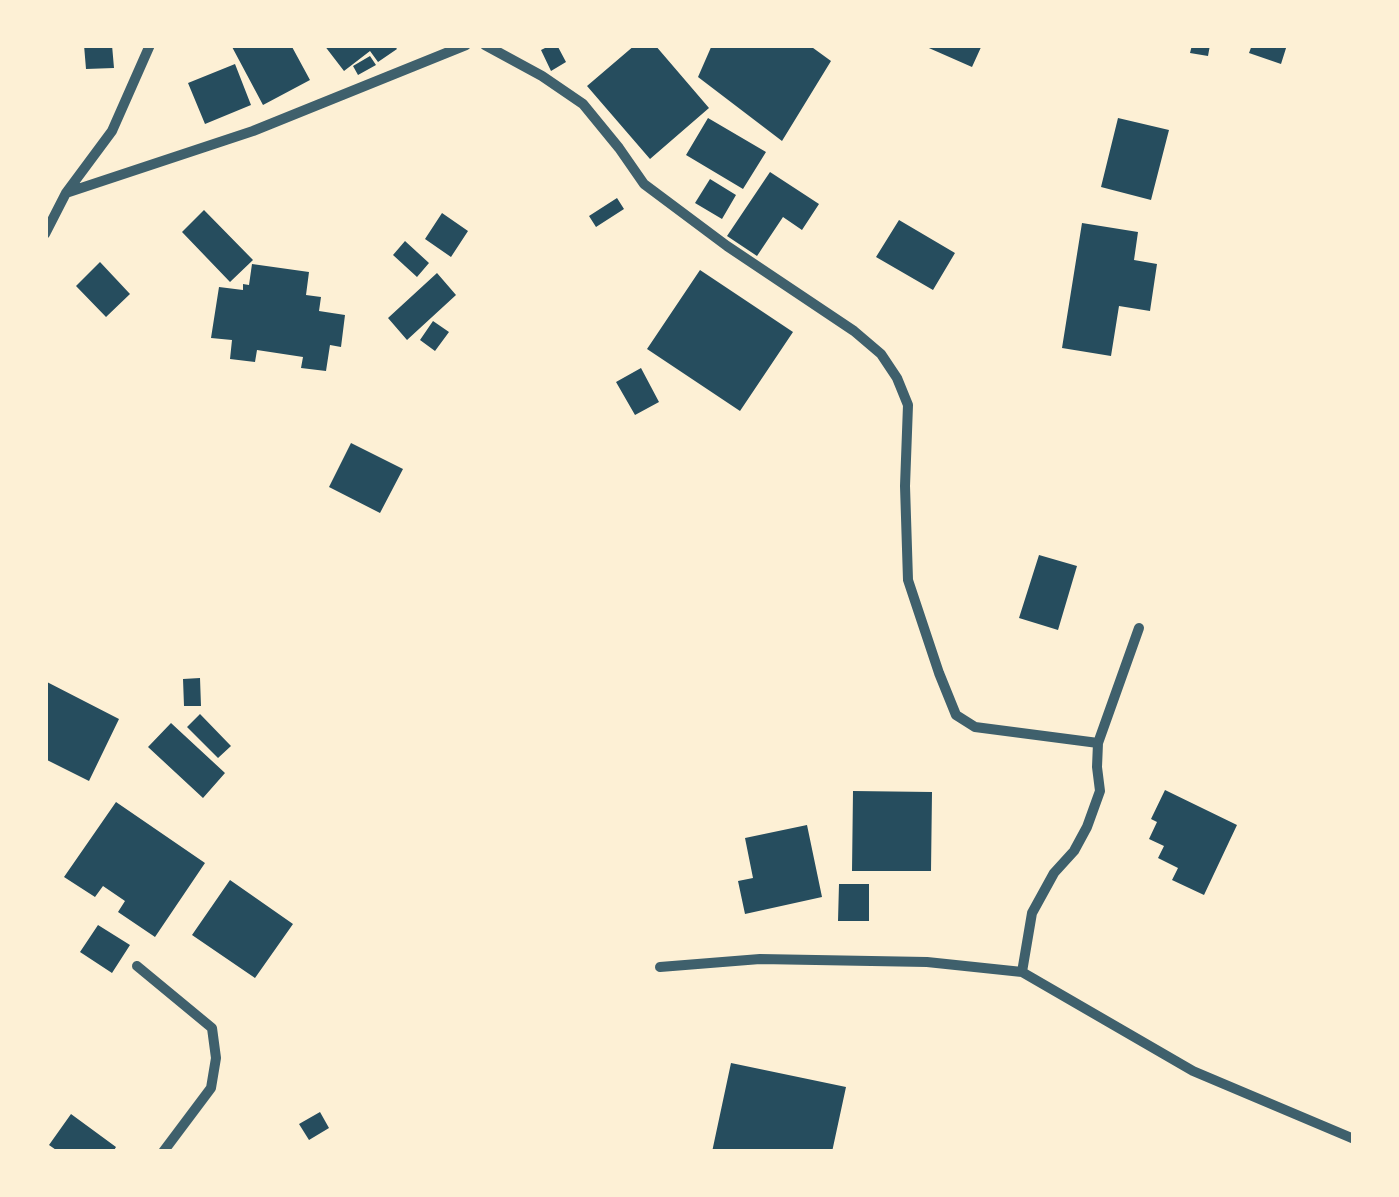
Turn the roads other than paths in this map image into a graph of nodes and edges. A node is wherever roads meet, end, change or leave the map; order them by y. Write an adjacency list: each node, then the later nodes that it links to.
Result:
1 (150, 45): 4 (street)
2 (466, 45): 4 (street)
3 (485, 45): 7 (street)
4 (66, 193): 5 (street)
5 (45, 234)
6 (1139, 628): 7 (street)
7 (1098, 743): 10 (street)
8 (137, 966): 12 (street)
9 (660, 967): 10 (street)
10 (1022, 972): 11 (street)
11 (1354, 1139)
12 (163, 1152)

